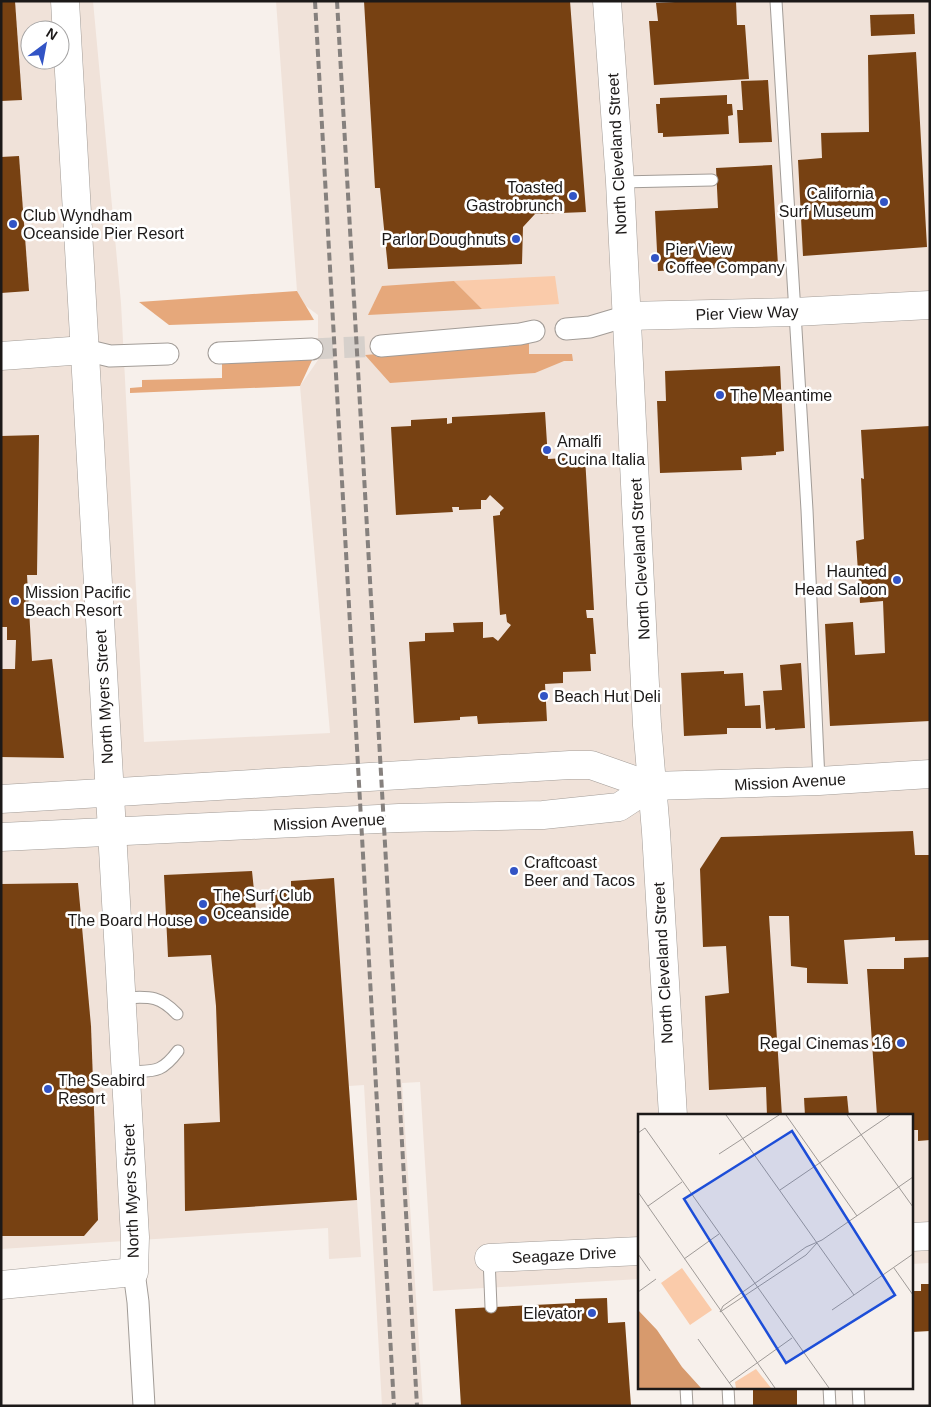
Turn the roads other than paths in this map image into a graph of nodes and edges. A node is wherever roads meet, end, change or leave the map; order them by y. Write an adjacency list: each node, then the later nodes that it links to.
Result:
1 (65, 1): 13 (street, North Myers Street)
2 (607, 1): 5 (street, North Cleveland Street)
3 (776, 1): 7 (lane)
4 (712, 180): 5 (lane)
5 (620, 182): 8 (street, North Cleveland Street)
6 (930, 305): 7 (street, Pier View Way)
7 (794, 312): 8 (street, Pier View Way); 18 (lane)
8 (626, 316): 9 (street, Pier View Way); 19 (street, North Cleveland Street)
9 (566, 329)
10 (534, 331): 11 (street)
11 (381, 346)
12 (312, 349): 14 (street)
13 (85, 350): 15 (street); 16 (street); 20 (street, North Myers Street)
14 (219, 353)
15 (168, 354)
16 (1, 356)
17 (930, 774): 18 (street, Mission Avenue)
18 (819, 781): 19 (street, Mission Avenue)
19 (651, 786): 20 (street, Mission Avenue); 22 (street, Mission Avenue); 28 (street, North Cleveland Street)
20 (110, 792): 21 (street, Mission Avenue); 22 (street, North Myers Street)
21 (1, 799)
22 (112, 833): 23 (street, Mission Avenue); 24 (street, North Myers Street)
23 (1, 837)
24 (122, 998): 25 (lane); 27 (street, North Myers Street)
25 (177, 1014)
26 (178, 1051): 27 (lane)
27 (126, 1072): 33 (street, North Myers Street)
28 (673, 1114)
29 (930, 1236): 30 (street)
30 (914, 1237)
31 (638, 1251): 32 (street, Seagaze Drive)
32 (488, 1258): 35 (lane)
33 (134, 1272): 34 (street); 40 (street)
34 (1, 1285)
35 (491, 1307)
36 (686, 1390): 41 (lane)
37 (728, 1390): 42 (lane)
38 (829, 1390): 43 (lane)
39 (858, 1390): 44 (lane)
40 (144, 1406)
41 (687, 1406)
42 (729, 1406)
43 (830, 1406)
44 (859, 1406)

